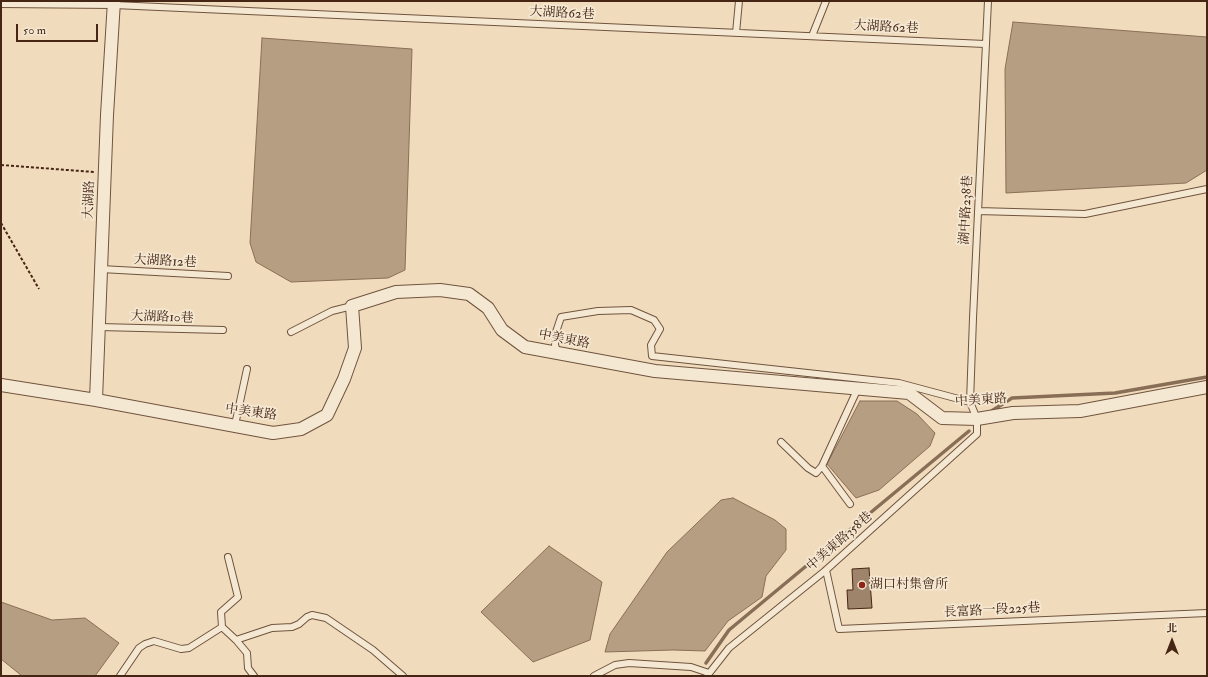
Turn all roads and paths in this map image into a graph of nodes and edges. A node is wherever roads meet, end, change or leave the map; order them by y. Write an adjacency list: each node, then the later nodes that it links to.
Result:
1 (739, 1): 6 (lane)
2 (826, 1): 7 (lane)
3 (988, 1): 8 (lane, 湖中路238巷)
4 (114, 3): 5 (lane, 大湖路62巷); 6 (lane, 大湖路62巷); 10 (street, 大湖路)
5 (1, 4)
6 (736, 33): 7 (lane, 大湖路62巷)
7 (812, 36): 8 (lane, 大湖路62巷)
8 (986, 44): 12 (lane, 湖中路238巷)
9 (1, 165): 10 (path)
10 (105, 173): 14 (street, 大湖路)
11 (1207, 189): 12 (lane)
12 (978, 211): 27 (lane, 湖中路238巷)
13 (1, 223): 16 (path)
14 (101, 269): 15 (lane, 大湖路12巷); 18 (street, 大湖路)
15 (228, 276)
16 (39, 289)
17 (352, 306): 20 (lane); 21 (street, 中美東路); 29 (street, 中美東路)
18 (99, 327): 19 (lane, 大湖路10巷); 26 (street, 大湖路)
19 (224, 330)
20 (291, 332)
21 (558, 354): 25 (street, 中美東路); 27 (lane)
22 (247, 369): 29 (lane)
23 (1, 385): 26 (street, 中美東路)
24 (1207, 387): 28 (street, 中美東路)
25 (858, 388): 28 (street, 中美東路); 31 (lane)
26 (96, 400): 29 (street, 中美東路)
27 (970, 402): 28 (lane, 湖中路238巷)
28 (977, 419): 34 (lane, 中美東路358巷)
29 (235, 425)
30 (781, 442): 31 (lane)
31 (822, 466): 32 (lane)
32 (850, 504)
33 (228, 557): 36 (lane)
34 (826, 570): 35 (lane, 長富路一段225巷); 38 (lane, 中美東路358巷)
35 (1207, 613)
36 (222, 628): 37 (lane); 39 (lane)
37 (236, 640): 40 (lane); 41 (lane)
38 (708, 675): 42 (lane)
39 (120, 676)
40 (254, 676)
41 (403, 676)
42 (594, 676)

